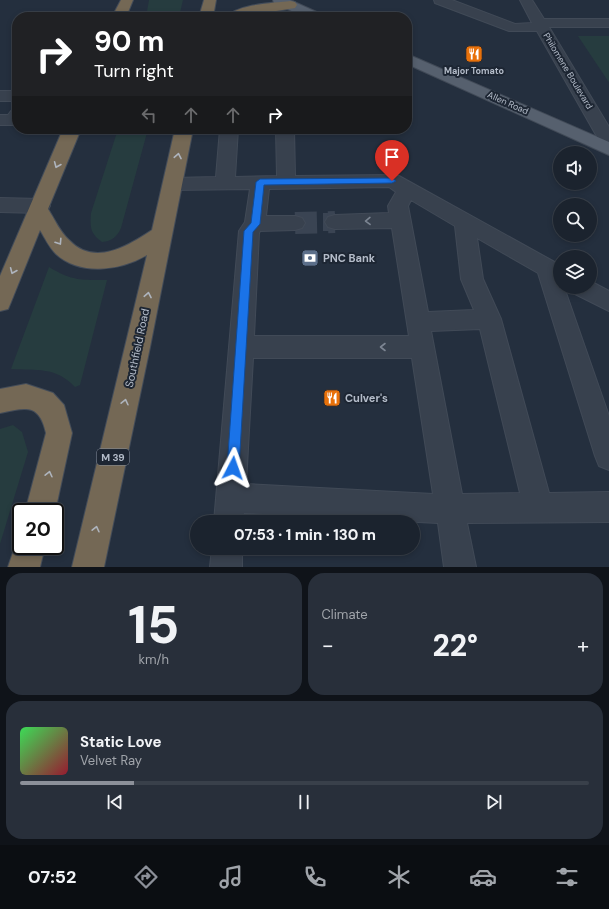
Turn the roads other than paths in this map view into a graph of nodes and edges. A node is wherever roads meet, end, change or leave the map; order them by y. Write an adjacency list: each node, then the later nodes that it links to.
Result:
1 (127, 0): 6 (highway)
2 (210, 0): 7 (highway)
3 (440, 0): 11 (street)
4 (526, 0): 11 (street, Philomene Boulevard)
5 (285, 2): 8 (highway); 9 (main road)
6 (121, 12)
7 (207, 12)
8 (247, 12)
9 (306, 12)
10 (609, 23): 11 (street)
11 (540, 25): 21 (street, Philomene Boulevard)
12 (412, 60): 22 (main road, Allen Road)
13 (0, 96): 14 (street)
14 (12, 96)
15 (0, 120): 16 (street)
16 (12, 121)
17 (70, 134): 29 (highway, one-way to 29)
18 (183, 134): 26 (highway, Southfield Road / M 39, one-way to 18)
19 (229, 134): 23 (street)
20 (285, 134): 25 (street)
21 (609, 142)
22 (609, 149)
23 (224, 182): 24 (street); 26 (street)
24 (260, 182): 25 (street); 34 (street)
25 (286, 182): 27 (street)
26 (173, 184): 35 (highway, Southfield Road / M 39)
27 (407, 189): 30 (street); 32 (street)
28 (0, 205): 29 (street)
29 (39, 208): 35 (highway, one-way to 35); 39 (highway, one-way to 39)
30 (400, 220): 31 (street, one-way to 31); 42 (street)
31 (336, 222)
32 (465, 222): 36 (street); 41 (street)
33 (295, 223): 34 (street)
34 (255, 224): 43 (street)
35 (161, 235): 55 (highway, Southfield Road / M 39, one-way to 35)
36 (553, 271)
37 (560, 294): 46 (street)
38 (594, 294): 40 (street)
39 (0, 302)
40 (609, 302)
41 (489, 319): 42 (street); 49 (street)
42 (418, 322): 44 (street)
43 (241, 347): 44 (street, one-way to 43); 50 (street)
44 (422, 347): 51 (street)
45 (0, 402): 47 (highway, one-way to 45)
46 (609, 456)
47 (42, 503)
48 (609, 507): 49 (street)
49 (538, 508): 51 (street)
50 (230, 510): 51 (street)
51 (450, 510): 57 (street)
52 (27, 555): 54 (highway)
53 (227, 555): 56 (street)
54 (24, 567)
55 (88, 567)
56 (226, 567)
57 (460, 567)

